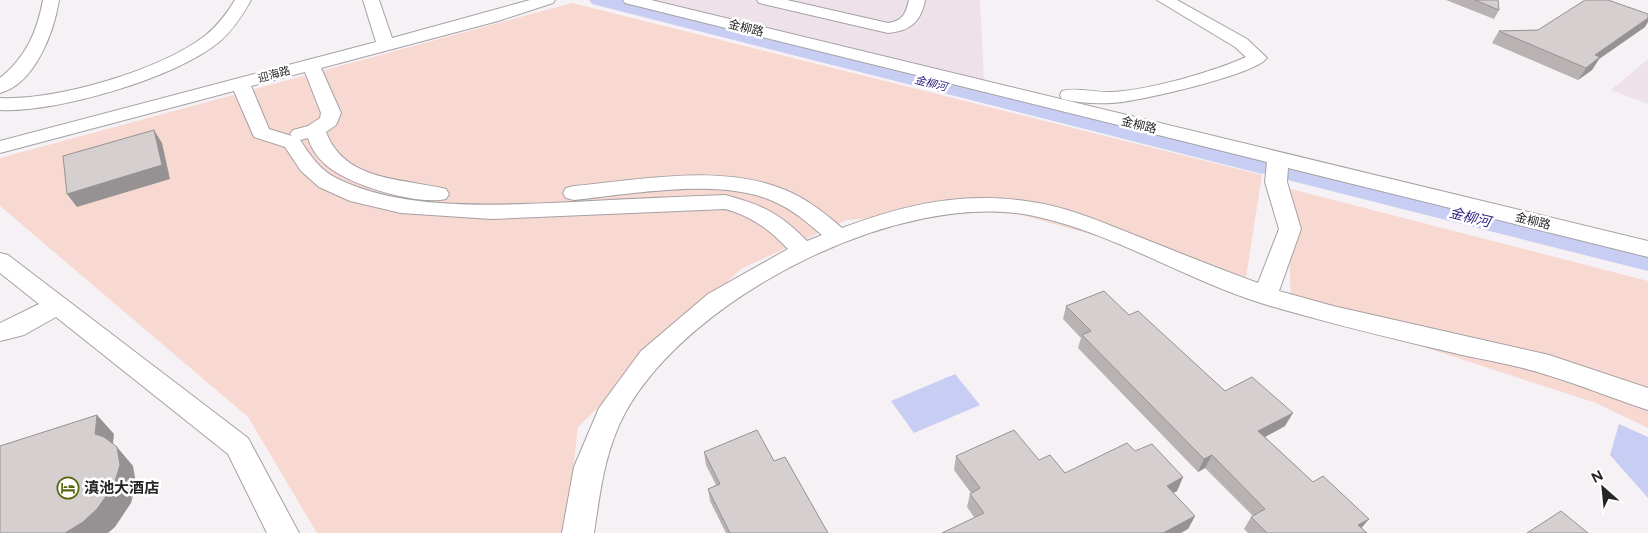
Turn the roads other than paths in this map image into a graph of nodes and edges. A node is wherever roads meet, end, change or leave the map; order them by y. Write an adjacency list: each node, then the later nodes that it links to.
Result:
1 (51, 0): 15 (street)
2 (243, 0): 16 (street)
3 (371, 0): 11 (street)
4 (548, 0): 11 (street, 迎海路)
5 (631, 0): 20 (street, 金柳路)
6 (765, 0): 10 (street)
7 (834, 0): 10 (street)
8 (917, 0): 10 (street)
9 (1165, 0): 14 (street)
10 (817, 12)
11 (386, 45): 12 (street, 迎海路)
12 (311, 64): 13 (street, 迎海路); 17 (street)
13 (240, 83): 18 (street); 19 (street, 迎海路)
14 (1026, 85)
15 (0, 87)
16 (0, 104)
17 (316, 130): 18 (street); 21 (street)
18 (284, 140): 22 (street)
19 (0, 147)
20 (1278, 159): 24 (street, 金柳路); 27 (street)
21 (809, 213): 22 (street); 23 (street)
22 (781, 228): 25 (street)
23 (838, 236): 25 (street); 27 (street)
24 (1648, 249)
25 (803, 251): 32 (street)
26 (0, 261): 28 (street)
27 (1265, 296): 30 (street)
28 (58, 305): 29 (street); 31 (street)
29 (0, 332)
30 (1648, 399)
31 (283, 533)
32 (578, 533)

